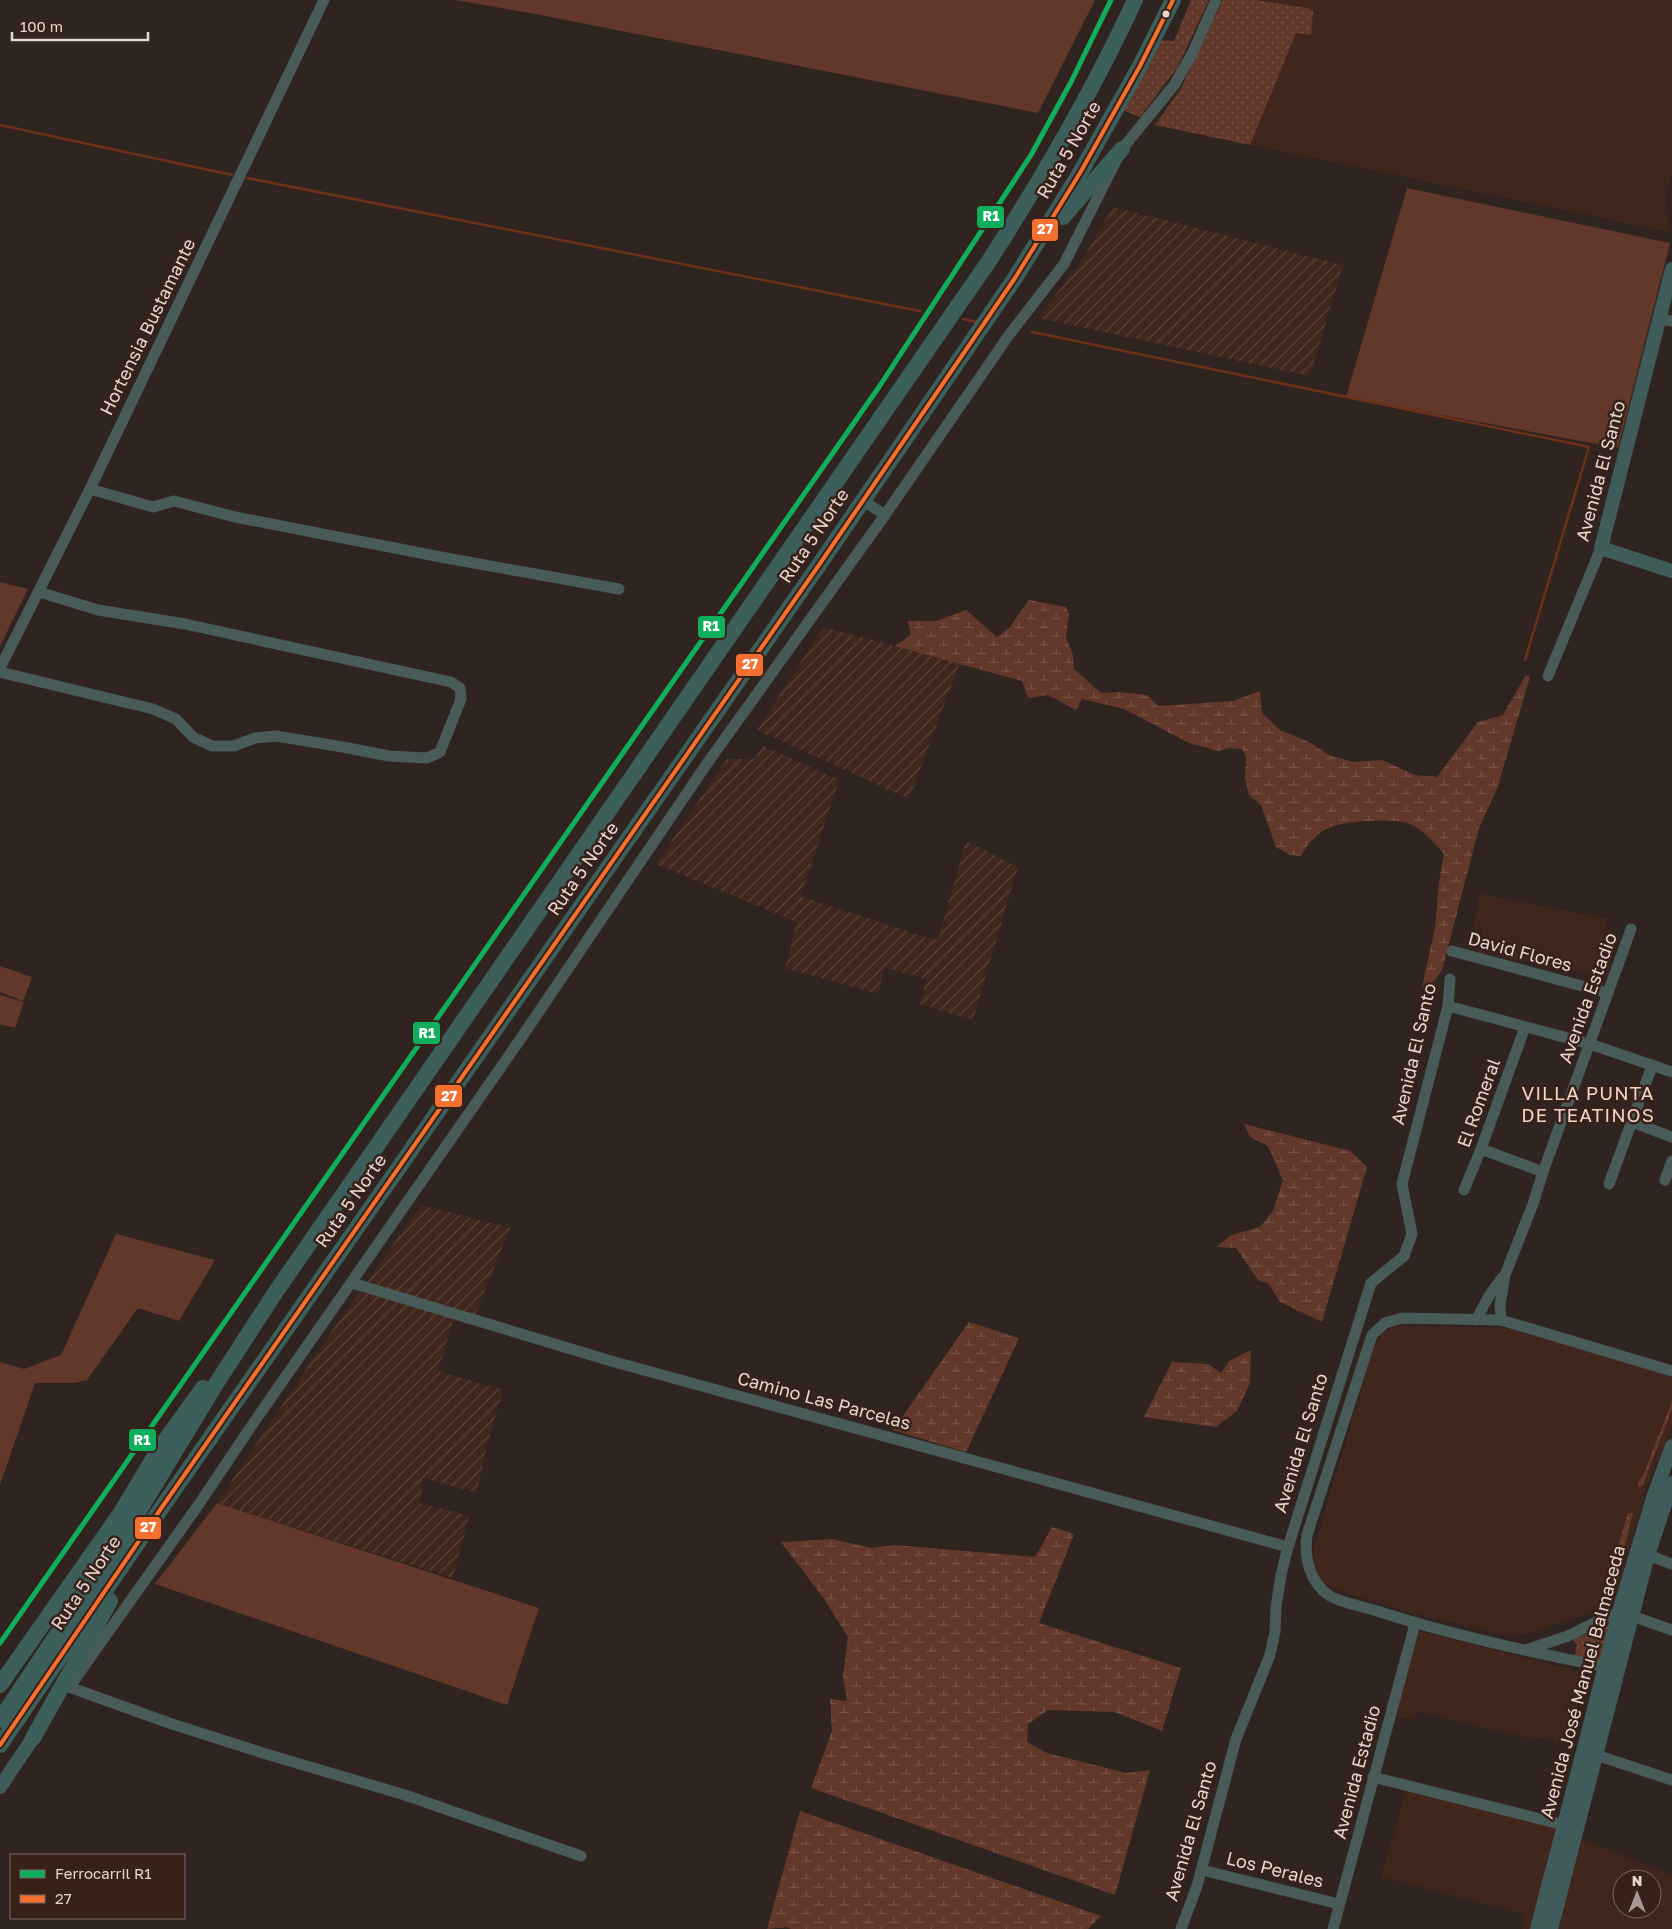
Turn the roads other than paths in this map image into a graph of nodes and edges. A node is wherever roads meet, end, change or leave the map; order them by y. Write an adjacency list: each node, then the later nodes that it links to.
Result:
1 (324, 0): 9 (street, Hortensia Bustamante)
2 (1135, 0): 37 (highway, Ruta 5 Norte)
3 (1173, 0): 6 (highway, Ruta 5 Norte)
4 (1216, 0): 5 (street)
5 (1122, 149): 6 (highway); 11 (street)
6 (1032, 253): 10 (highway, Ruta 5 Norte)
7 (1672, 269): 8 (main road, Avenida El Santo)
8 (1666, 320): 12 (main road, Avenida El Santo)
9 (90, 489): 14 (street); 15 (street, Hortensia Bustamante)
10 (862, 500): 11 (street); 44 (highway, Ruta 5 Norte)
11 (885, 515): 36 (street)
12 (1601, 548): 13 (main road); 17 (street, Avenida El Santo)
13 (1672, 571)
14 (619, 589)
15 (39, 592): 16 (street, Hortensia Bustamante); 16 (street)
16 (0, 670)
17 (1548, 676)
18 (1631, 929): 21 (street, Avenida Estadio)
19 (1452, 951): 21 (street, David Flores)
20 (1450, 979): 22 (street, Avenida El Santo)
21 (1608, 993): 24 (street, Avenida Estadio)
22 (1448, 1006): 23 (street); 45 (street, Avenida El Santo)
23 (1525, 1027): 24 (street); 29 (street, El Romeral)
24 (1590, 1044): 25 (street); 31 (street, Avenida Estadio)
25 (1652, 1066): 26 (street); 27 (street)
26 (1672, 1072)
27 (1632, 1122): 28 (street); 33 (street)
28 (1672, 1137)
29 (1481, 1149): 31 (street); 34 (street, El Romeral)
30 (1672, 1162): 32 (street)
31 (1543, 1172): 35 (street, Avenida Estadio)
32 (1665, 1180)
33 (1609, 1184)
34 (1464, 1190)
35 (1505, 1275): 38 (street, Avenida Estadio); 39 (street, Avenida Estadio)
36 (352, 1283): 45 (street, Camino Las Parcelas); 54 (street)
37 (275, 1293): 53 (highway); 55 (highway, Ruta 5 Norte)
38 (1476, 1320): 39 (street); 49 (street)
39 (1501, 1320): 40 (street)
40 (1671, 1372)
41 (1672, 1446): 48 (main road, Avenida José Manuel Balmaceda)
42 (1672, 1483): 43 (main road, Avenida José Manuel Balmaceda)
43 (1669, 1502): 46 (main road, Avenida José Manuel Balmaceda)
44 (160, 1510): 56 (highway); 57 (highway, Ruta 5 Norte)
45 (1288, 1547): 64 (street, Avenida El Santo)
46 (1648, 1555): 47 (street); 48 (main road, Avenida José Manuel Balmaceda)
47 (1672, 1564)
48 (1625, 1615): 50 (street); 51 (street); 52 (main road, Avenida José Manuel Balmaceda); 58 (main road, Avenida José Manuel Balmaceda)
49 (1415, 1624): 51 (street); 59 (street, Avenida Estadio)
50 (1672, 1630)
51 (1526, 1650): 52 (street)
52 (1606, 1667): 62 (main road, Avenida José Manuel Balmaceda)
53 (0, 1685)
54 (70, 1686): 56 (street); 63 (street)
55 (0, 1720)
56 (33, 1738): 61 (main road)
57 (0, 1745)
58 (1596, 1755): 60 (street); 69 (main road, Avenida José Manuel Balmaceda)
59 (1374, 1777): 62 (street); 65 (street, Avenida Estadio)
60 (1672, 1780)
61 (0, 1787)
62 (1564, 1825): 68 (main road, Avenida José Manuel Balmaceda)
63 (581, 1856)
64 (1202, 1870): 65 (street, Los Perales); 66 (street, Avenida El Santo)
65 (1339, 1904): 67 (street, Avenida Estadio)
66 (1181, 1929)
67 (1332, 1929)
68 (1537, 1929)
69 (1551, 1929)

